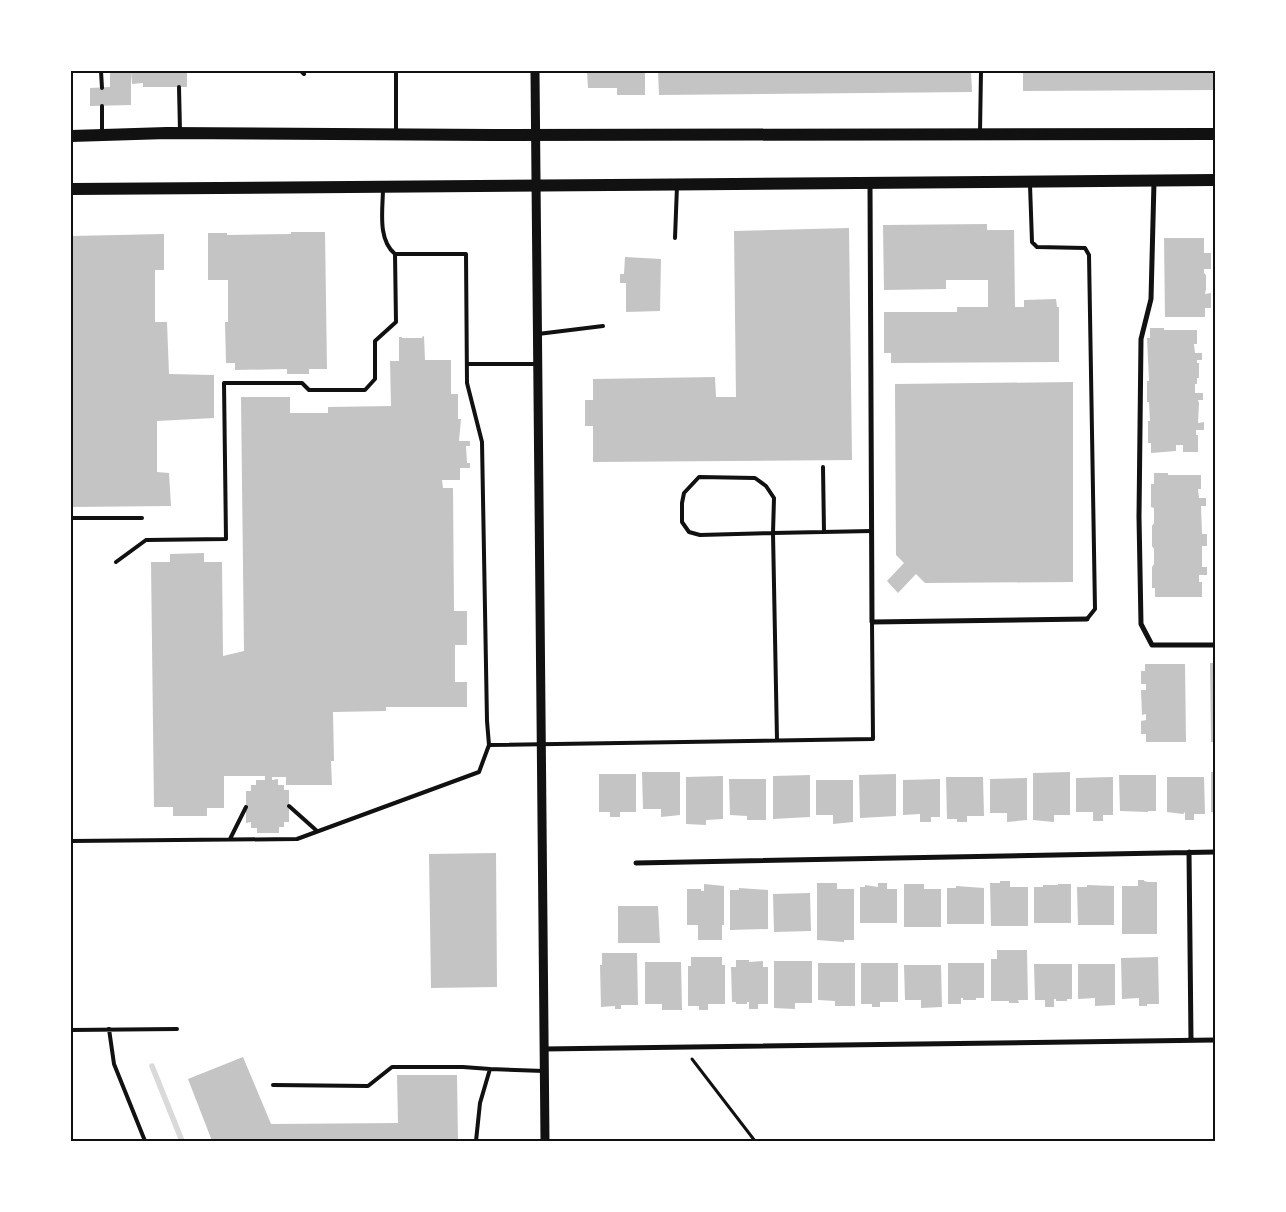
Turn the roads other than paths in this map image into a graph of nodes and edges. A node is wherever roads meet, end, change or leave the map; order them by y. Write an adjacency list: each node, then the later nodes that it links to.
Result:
1 (102, 71): 6 (lane)
2 (396, 71): 12 (lane)
3 (535, 71): 13 (street)
4 (981, 71): 9 (lane)
5 (179, 87): 8 (lane)
6 (102, 88)
7 (102, 106): 11 (lane)
8 (180, 134): 11 (main road); 12 (main road)
9 (980, 134): 10 (main road); 13 (main road)
10 (1215, 134)
11 (102, 135): 14 (main road)
12 (396, 135): 13 (main road)
13 (535, 135): 21 (street)
14 (71, 136)
15 (1215, 180): 16 (main road)
16 (1154, 181): 17 (main road); 38 (street)
17 (1030, 182): 19 (main road); 36 (lane)
18 (677, 184): 19 (main road); 21 (main road); 23 (lane)
19 (870, 184): 32 (street)
20 (383, 185): 21 (main road); 22 (main road); 24 (lane)
21 (536, 185): 26 (street)
22 (71, 189)
23 (675, 238)
24 (395, 254): 27 (lane); 35 (lane)
25 (603, 326): 26 (lane)
26 (538, 334): 28 (street)
27 (467, 364): 28 (lane); 41 (lane)
28 (538, 364): 40 (street)
29 (823, 467): 33 (lane)
30 (71, 518): 31 (lane)
31 (142, 518)
32 (872, 531): 33 (lane); 37 (street)
33 (824, 532): 34 (lane)
34 (773, 534): 34 (lane); 39 (lane)
35 (116, 562)
36 (1087, 619): 37 (street)
37 (872, 622): 39 (lane)
38 (1215, 645)
39 (777, 740): 40 (lane)
40 (541, 743): 41 (lane); 55 (street)
41 (489, 745): 44 (lane)
42 (289, 806): 44 (lane)
43 (246, 807): 45 (lane)
44 (317, 831): 45 (lane)
45 (230, 839): 46 (lane)
46 (71, 841)
47 (1188, 852): 48 (street); 49 (street); 53 (street)
48 (1215, 852)
49 (636, 863)
50 (109, 1029): 51 (lane); 52 (lane); 59 (lane)
51 (177, 1029)
52 (71, 1030)
53 (1191, 1040): 54 (street); 55 (street)
54 (1215, 1040)
55 (544, 1049): 57 (street)
56 (490, 1069): 57 (lane); 58 (lane); 60 (lane)
57 (544, 1071): 61 (street)
58 (273, 1085)
59 (145, 1141)
60 (476, 1141)
61 (545, 1141)

